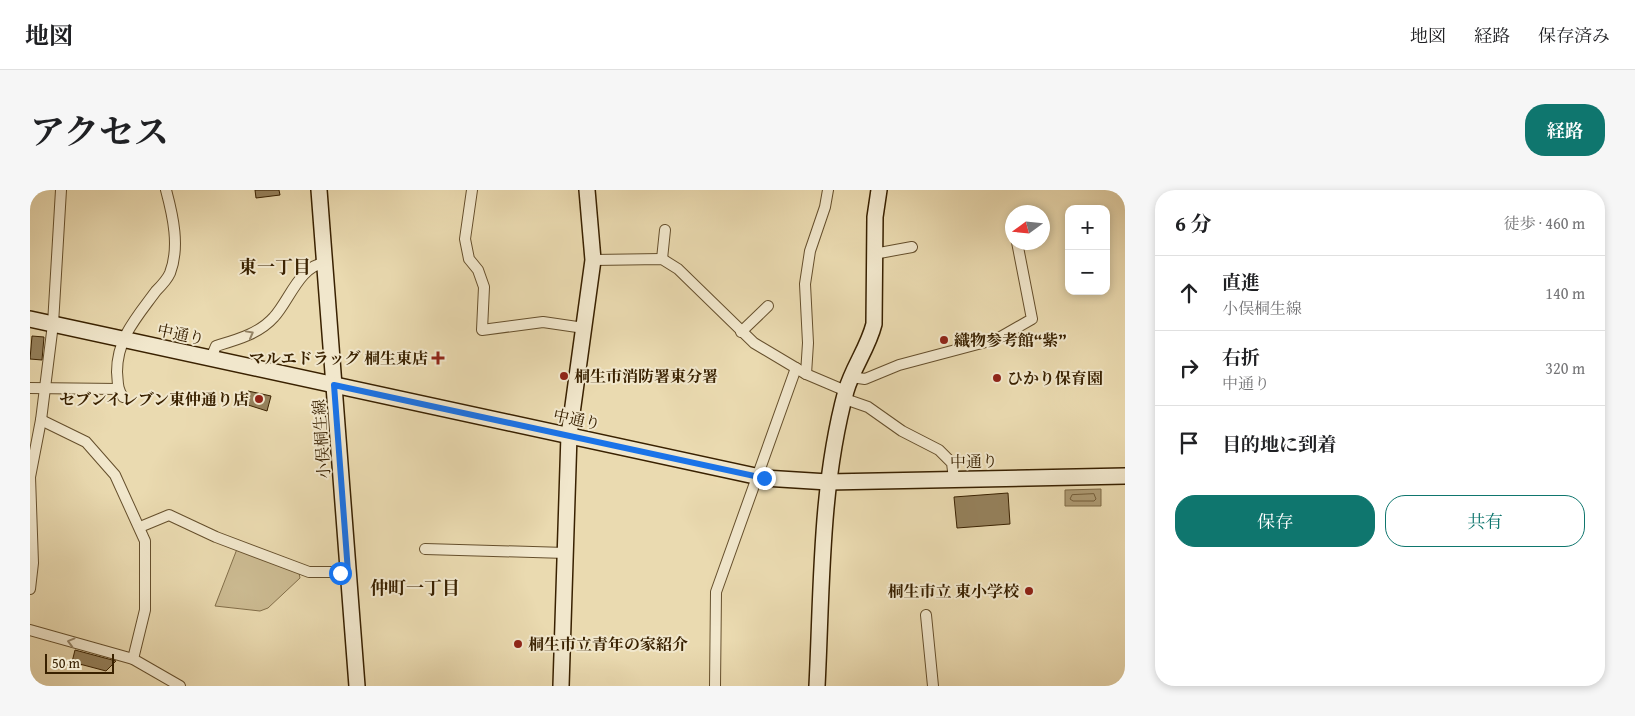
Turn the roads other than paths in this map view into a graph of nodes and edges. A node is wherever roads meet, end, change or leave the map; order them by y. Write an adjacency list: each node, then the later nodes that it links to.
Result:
1 (60, 190): 17 (street)
2 (166, 190): 20 (street)
3 (319, 190): 14 (street, 小俣桐生線)
4 (472, 190): 18 (street)
5 (588, 190): 12 (street)
6 (828, 190): 23 (street)
7 (879, 190): 11 (street)
8 (665, 230): 13 (street)
9 (912, 247): 11 (street)
10 (1019, 250): 27 (street)
11 (874, 254): 27 (street)
12 (593, 260): 13 (street); 18 (street)
13 (662, 260): 19 (street)
14 (318, 265): 21 (street, one-way to 14); 24 (street, 小俣桐生線)
15 (768, 306): 19 (street)
16 (30, 319): 17 (street, 中通り)
17 (54, 324): 20 (street, 中通り); 26 (street)
18 (584, 328): 29 (street)
19 (741, 332): 22 (street)
20 (123, 339): 21 (street, 中通り); 26 (street)
21 (211, 358): 24 (street, 中通り)
22 (796, 368): 23 (street); 31 (street)
23 (806, 374): 27 (street)
24 (334, 385): 29 (street, 中通り); 37 (street, 小俣桐生線)
25 (30, 388): 26 (street)
26 (46, 388): 28 (street)
27 (848, 389): 32 (street); 33 (street)
28 (41, 420): 34 (street); 38 (street)
29 (569, 435): 31 (street, 中通り); 36 (street)
30 (1125, 476): 32 (street, 中通り)
31 (755, 477): 33 (street, 中通り); 45 (street)
32 (954, 479): 33 (street, 中通り)
33 (828, 482): 46 (street)
34 (140, 527): 37 (street); 41 (street)
35 (425, 548): 36 (street)
36 (566, 553): 44 (street)
37 (348, 572): 43 (street, 小俣桐生線)
38 (30, 589)
39 (926, 615): 47 (street)
40 (30, 630): 41 (street, one-way to 40)
41 (133, 659): 42 (street)
42 (180, 686)
43 (357, 686)
44 (561, 686)
45 (715, 686)
46 (817, 686)
47 (933, 686)

